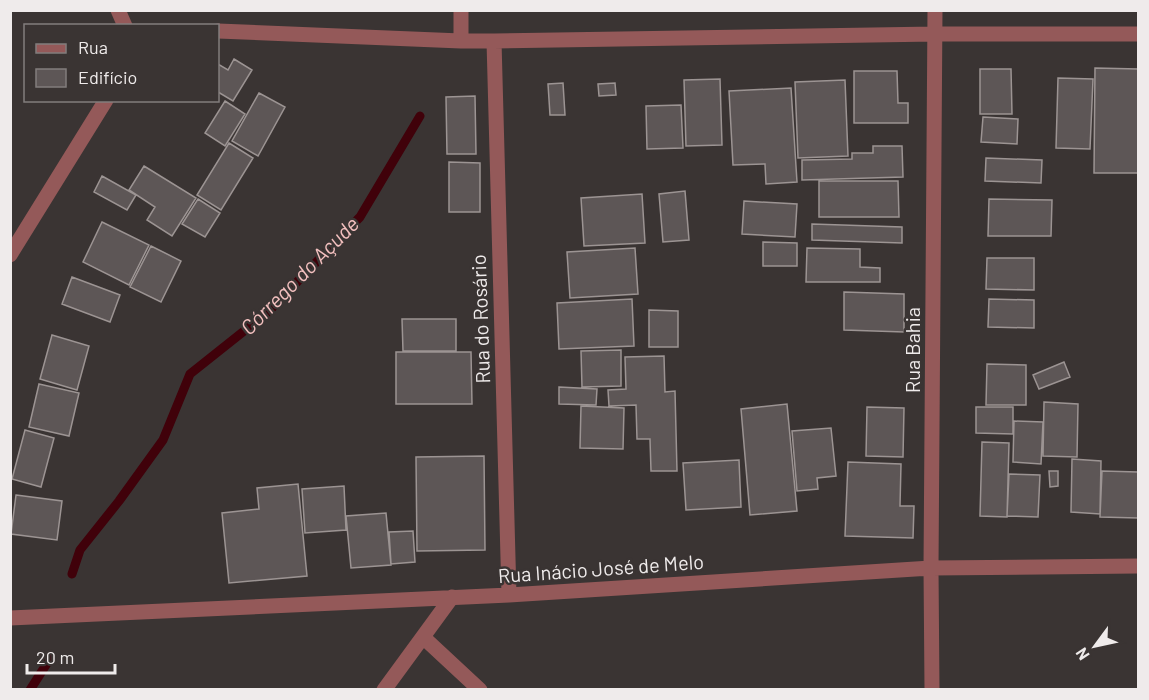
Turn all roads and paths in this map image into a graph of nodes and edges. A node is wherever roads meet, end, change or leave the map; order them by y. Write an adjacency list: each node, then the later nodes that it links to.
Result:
1 (118, 10): 4 (street)
2 (461, 10): 8 (street)
3 (935, 10): 6 (street, Rua Bahia)
4 (124, 24)
5 (219, 31): 8 (street)
6 (935, 34): 7 (street); 9 (street); 13 (street, Rua Bahia)
7 (1138, 34)
8 (461, 41): 9 (street)
9 (494, 41): 14 (street, Rua do Rosário)
10 (105, 102): 11 (street)
11 (10, 255)
12 (1138, 566): 13 (street, Rua Inácio José de Melo)
13 (931, 568): 14 (street, Rua Inácio José de Melo); 20 (street, Rua Bahia)
14 (509, 595): 15 (street, Rua Inácio José de Melo)
15 (452, 597): 16 (street, Rua Inácio José de Melo); 17 (street)
16 (10, 618)
17 (423, 637): 18 (street); 19 (street)
18 (384, 690)
19 (480, 690)
20 (932, 690)

